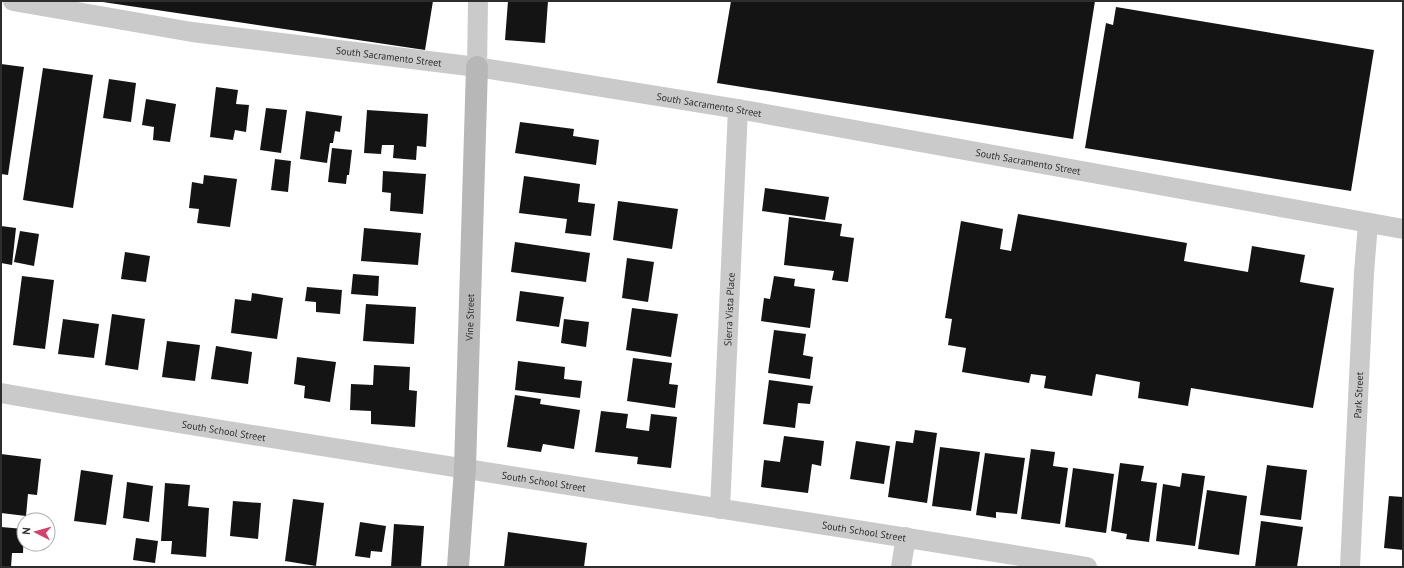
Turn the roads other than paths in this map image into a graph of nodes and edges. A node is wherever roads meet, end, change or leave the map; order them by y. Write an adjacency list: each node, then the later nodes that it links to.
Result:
1 (13, 1): 3 (street, South Sacramento Street)
2 (478, 1): 3 (street)
3 (477, 67): 4 (street, South Sacramento Street); 8 (street, Vine Street)
4 (738, 109): 5 (street, South Sacramento Street); 9 (street, Sierra Vista Place)
5 (1368, 223): 6 (street, South Sacramento Street); 14 (street, Park Street)
6 (1403, 229)
7 (1, 393): 8 (street, South School Street)
8 (465, 468): 9 (street, South School Street); 11 (street, Vine Street)
9 (720, 509): 10 (street, South School Street)
10 (906, 537): 12 (street); 13 (street, South School Street)
11 (458, 567)
12 (901, 567)
13 (1087, 567)
14 (1350, 567)

